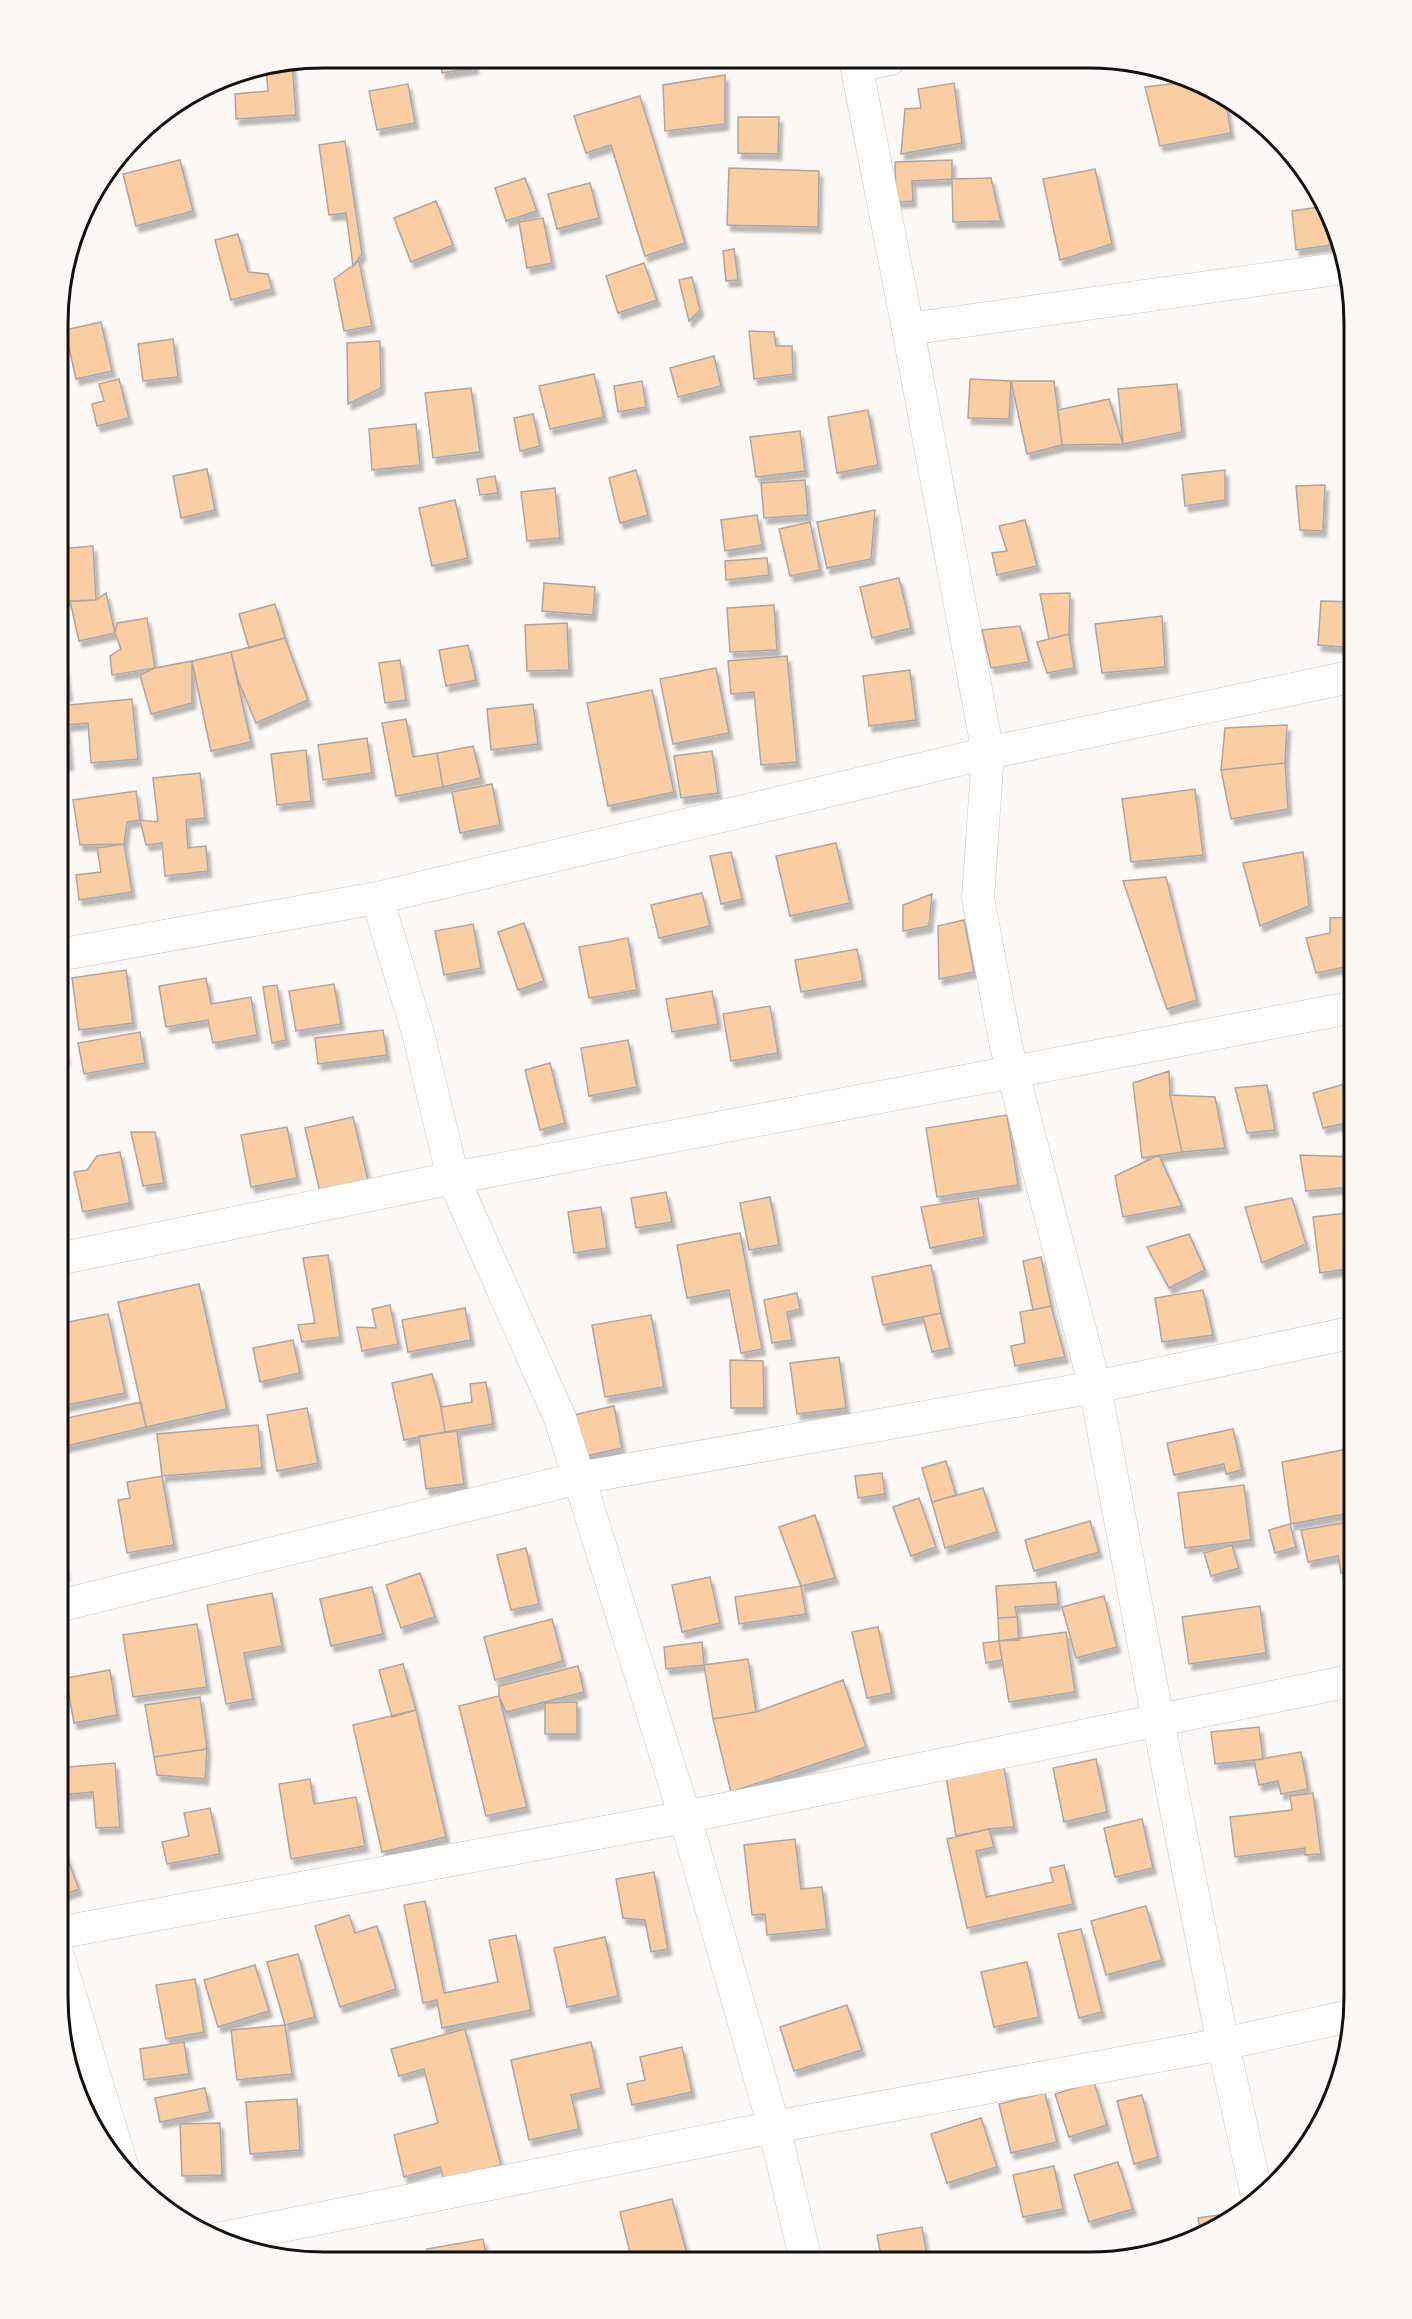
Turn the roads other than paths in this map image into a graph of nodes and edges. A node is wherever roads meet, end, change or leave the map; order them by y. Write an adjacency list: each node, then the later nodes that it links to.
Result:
1 (856, 68): 3 (street)
2 (1339, 269): 3 (street)
3 (908, 329): 5 (street)
4 (1344, 678): 5 (street)
5 (988, 753): 6 (street); 9 (street)
6 (377, 898): 7 (street); 10 (street)
7 (68, 953)
8 (1344, 1009): 9 (street)
9 (1014, 1071): 10 (street); 13 (street)
10 (453, 1178): 11 (street); 14 (street)
11 (68, 1257)
12 (1344, 1334): 13 (street)
13 (1095, 1387): 14 (street); 17 (street)
14 (579, 1478): 15 (street); 18 (street)
15 (68, 1603)
16 (1344, 1682): 17 (street)
17 (1158, 1720): 18 (street); 22 (street)
18 (686, 1817): 19 (street); 23 (street)
19 (68, 1931)
20 (68, 1988): 24 (street)
21 (1343, 2017): 22 (street)
22 (1223, 2044): 23 (street); 25 (street)
23 (774, 2127): 26 (street); 27 (street)
24 (116, 2146)
25 (1256, 2189)
26 (234, 2236)
27 (804, 2252)

